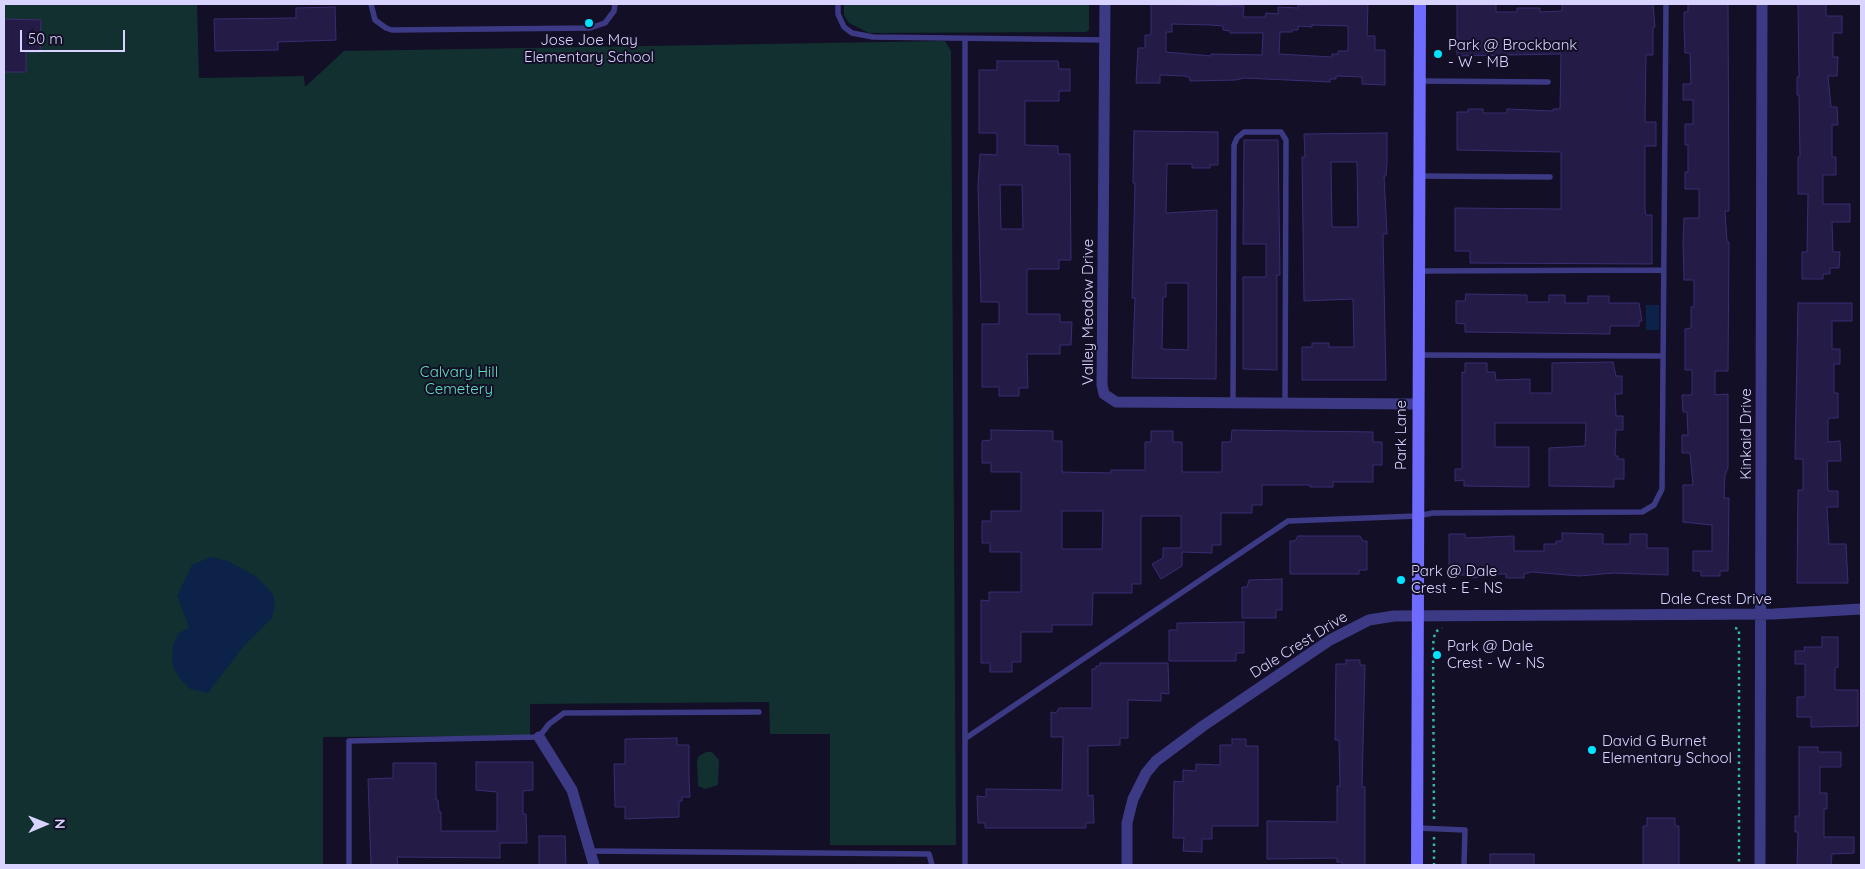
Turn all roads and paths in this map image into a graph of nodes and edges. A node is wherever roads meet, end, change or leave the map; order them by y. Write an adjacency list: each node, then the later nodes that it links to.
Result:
1 (371, 4): 2 (lane)
2 (615, 4)
3 (838, 4): 8 (lane)
4 (1105, 4): 9 (street, Valley Meadow Drive)
5 (1420, 4): 10 (street, Park Lane)
6 (1666, 4): 14 (lane)
7 (1762, 4): 23 (street, Kinkaid Drive)
8 (965, 38): 9 (lane); 29 (lane)
9 (1105, 40): 18 (street, Valley Meadow Drive)
10 (1420, 80): 11 (lane); 12 (street, Park Lane)
11 (1548, 82)
12 (1420, 176): 13 (lane); 15 (street, Park Lane)
13 (1550, 177)
14 (1664, 270): 15 (lane); 17 (lane)
15 (1419, 271): 16 (street, Park Lane)
16 (1418, 356): 17 (lane); 20 (street, Park Lane)
17 (1663, 356): 21 (lane)
18 (1233, 402): 19 (street, Valley Meadow Drive); 19 (lane)
19 (1285, 403): 20 (street, Valley Meadow Drive)
20 (1417, 404): 21 (street, Park Lane)
21 (1418, 516): 24 (street, Park Lane); 29 (lane)
22 (1861, 609): 23 (street, Dale Crest Drive)
23 (1761, 614): 24 (street, Dale Crest Drive); 42 (street, Kinkaid Drive)
24 (1418, 616): 30 (street, Park Lane); 37 (street, Dale Crest Drive)
25 (1447, 628): 31 (path)
26 (1733, 628): 41 (path)
27 (759, 712): 28 (lane)
28 (538, 737): 32 (street); 33 (lane)
29 (966, 738): 36 (lane)
30 (1417, 828): 31 (lane); 38 (street, Park Lane)
31 (1434, 828): 39 (path); 40 (lane)
32 (590, 851): 34 (street); 35 (lane)
33 (349, 865)
34 (594, 865)
35 (932, 865)
36 (965, 865)
37 (1127, 865)
38 (1417, 865)
39 (1434, 865)
40 (1464, 865)
41 (1739, 865)
42 (1760, 865)

